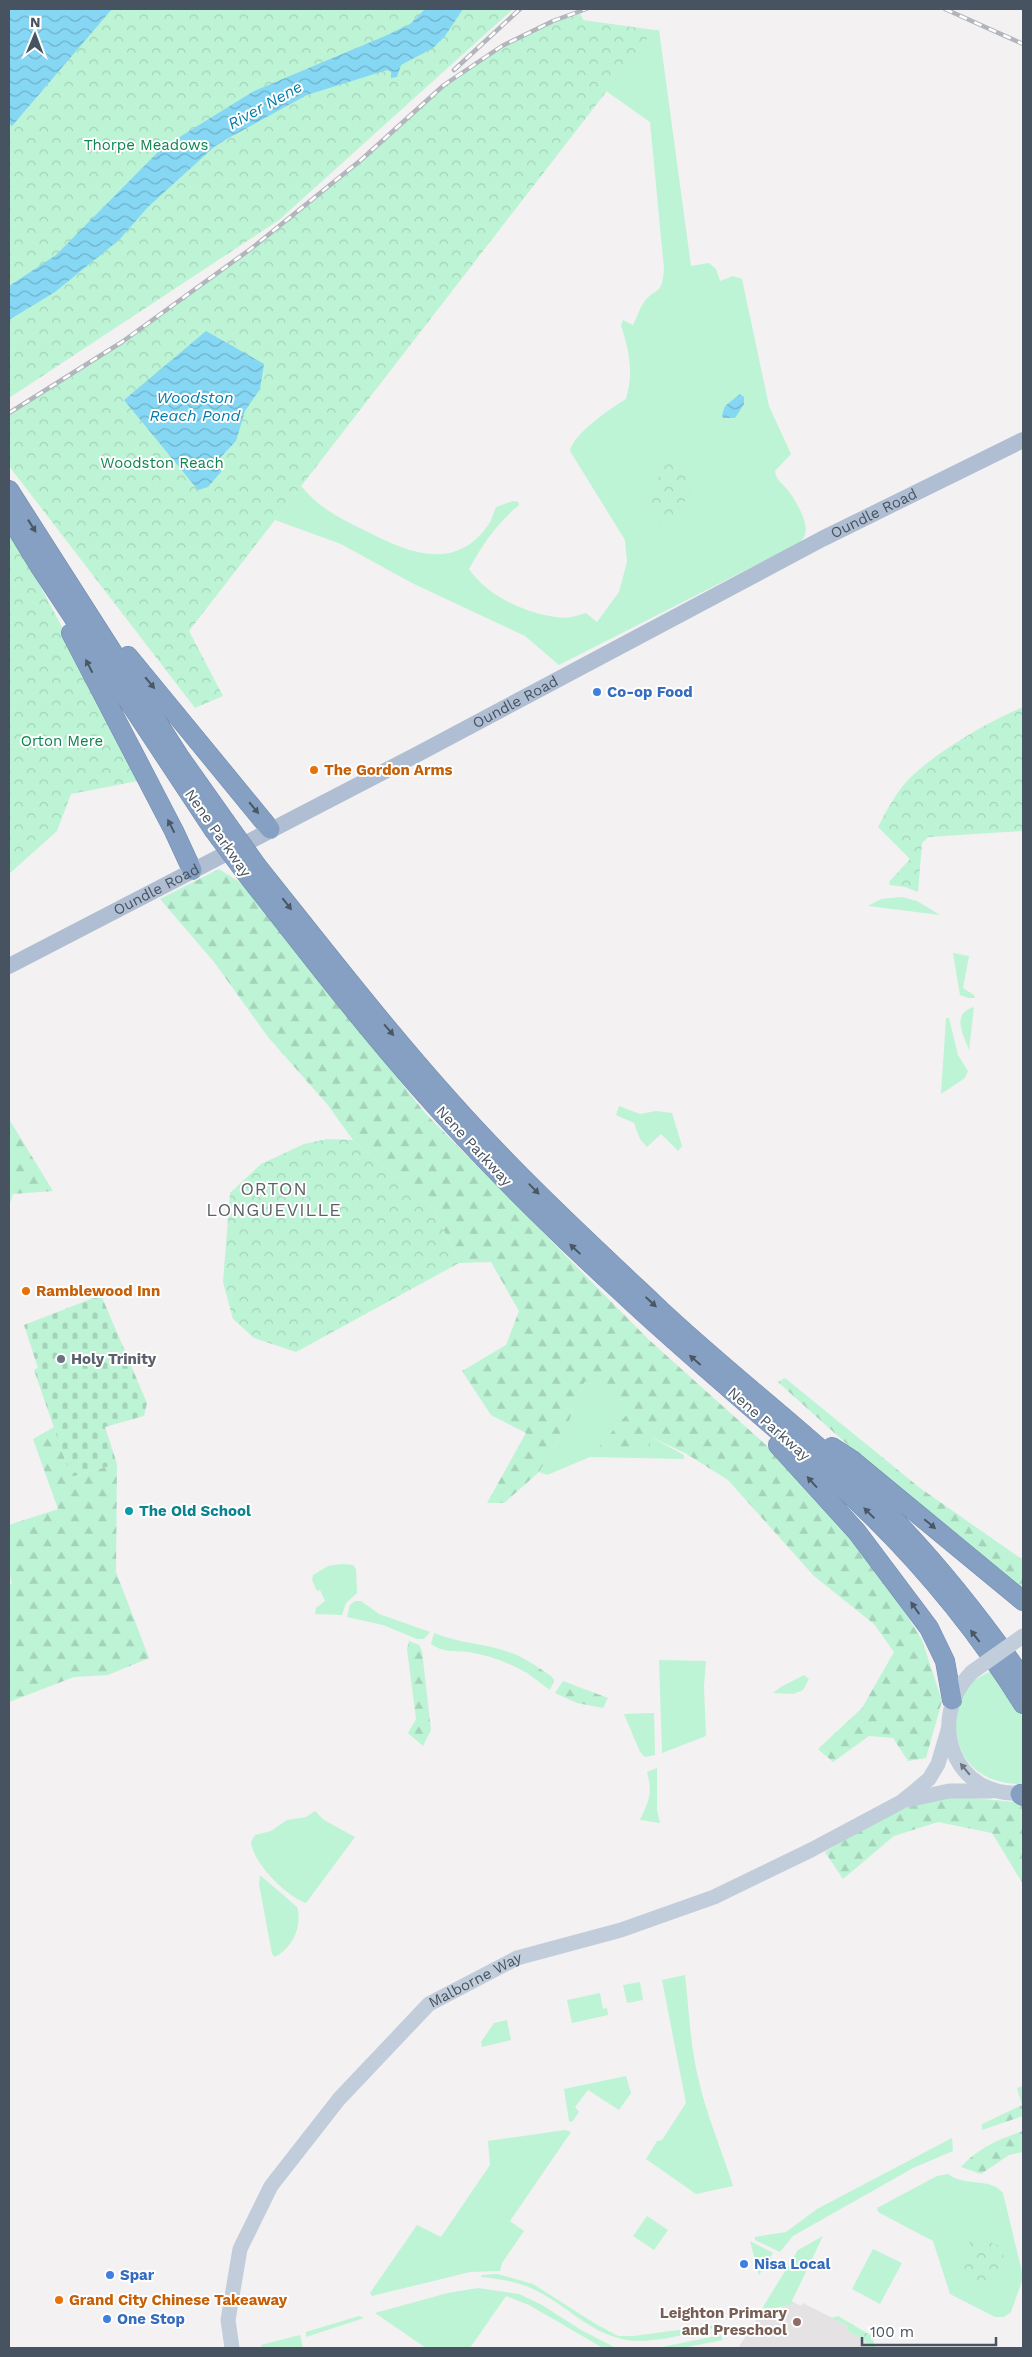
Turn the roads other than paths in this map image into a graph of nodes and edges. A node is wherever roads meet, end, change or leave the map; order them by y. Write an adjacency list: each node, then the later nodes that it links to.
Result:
1 (1023, 440): 5 (main road, Oundle Road)
2 (9, 490): 4 (highway, Nene Parkway, one-way to 4)
3 (9, 516): 4 (highway, Nene Parkway)
4 (47, 565): 5 (highway, one-way to 5); 6 (highway, Nene Parkway, bridge); 7 (highway, one-way to 4)
5 (270, 829): 7 (main road, Oundle Road)
6 (251, 869): 9 (highway, Nene Parkway, one-way to 6); 10 (highway, Nene Parkway, one-way to 10)
7 (192, 870): 8 (main road, Oundle Road)
8 (9, 966)
9 (722, 1384): 14 (highway, one-way to 9); 15 (highway, Nene Parkway, one-way to 9)
10 (778, 1412): 11 (highway, one-way to 11); 13 (highway, Nene Parkway)
11 (1023, 1601)
12 (1023, 1636): 14 (street, bridge)
13 (1023, 1679)
14 (952, 1700): 16 (street)
15 (1023, 1704)
16 (948, 1730): 17 (street, one-way to 16); 19 (street, Malborne Way)
17 (997, 1791): 18 (street); 19 (street, Malborne Way)
18 (1022, 1795)
19 (901, 1802): 20 (street, Malborne Way)
20 (232, 2348)

